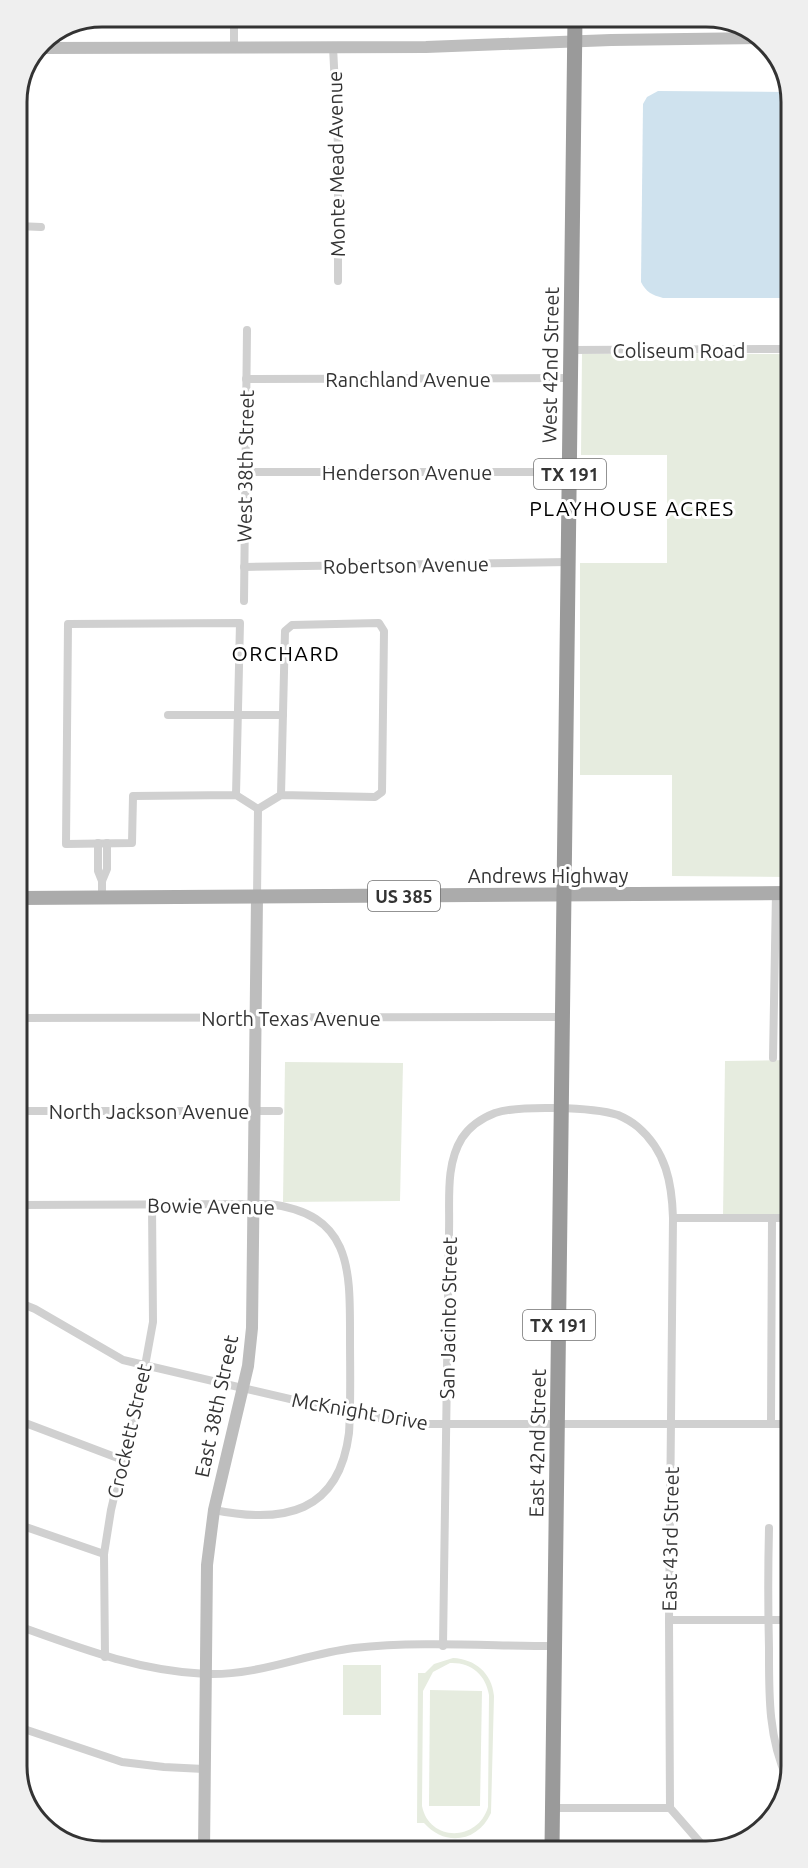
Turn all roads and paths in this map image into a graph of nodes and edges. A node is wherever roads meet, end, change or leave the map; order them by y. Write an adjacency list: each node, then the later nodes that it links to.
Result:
1 (234, 27): 7 (street)
2 (575, 27): 4 (highway, West 42nd Street / TX 191)
3 (745, 38): 4 (street)
4 (575, 41): 5 (street); 13 (highway, West 42nd Street / TX 191)
5 (333, 47): 7 (street); 10 (street, Monte Mead Avenue)
6 (51, 48): 7 (street)
7 (234, 48)
8 (27, 226): 9 (street)
9 (41, 227)
10 (338, 281)
11 (246, 330): 15 (street, West 38th Street)
12 (781, 349): 13 (street, Coliseum Road)
13 (571, 350): 14 (highway, West 42nd Street / TX 191)
14 (571, 378): 15 (street, Ranchland Avenue); 17 (highway, West 42nd Street / TX 191)
15 (246, 379): 16 (street, West 38th Street)
16 (245, 472): 17 (street, Henderson Avenue); 19 (street, West 38th Street)
17 (570, 472): 18 (highway, West 42nd Street / TX 191)
18 (568, 562): 19 (street, Robertson Avenue); 29 (highway, West 42nd Street / TX 191)
19 (244, 567): 20 (street, West 38th Street)
20 (244, 601)
21 (237, 714): 22 (street); 23 (street); 24 (street); 27 (street)
22 (168, 715)
23 (283, 716): 25 (street); 25 (street)
24 (236, 795): 26 (street); 27 (street)
25 (281, 795): 26 (street)
26 (258, 809): 30 (street)
27 (102, 843): 32 (street)
28 (781, 893): 29 (main road, Andrews Highway / US 385)
29 (564, 894): 30 (main road, Andrews Highway / US 385); 34 (highway, East 42nd Street / TX 191)
30 (257, 897): 32 (main road, Andrews Highway / US 385); 36 (street, East 38th Street)
31 (27, 898): 32 (main road, Andrews Highway / US 385)
32 (102, 898)
33 (781, 911): 37 (street)
34 (563, 1017): 36 (street, North Texas Avenue); 38 (highway, East 42nd Street / TX 191)
35 (27, 1018): 36 (street, North Texas Avenue)
36 (256, 1018): 41 (street, East 38th Street)
37 (773, 1058)
38 (562, 1110): 45 (street, San Jacinto Street); 56 (highway, East 42nd Street / TX 191); 57 (street, San Jacinto Street)
39 (27, 1111): 41 (street, North Jackson Avenue)
40 (279, 1111): 41 (street, North Jackson Avenue)
41 (254, 1112): 43 (street, East 38th Street)
42 (152, 1204): 43 (street, Bowie Avenue); 44 (street, Bowie Avenue); 49 (street, Crockett Street)
43 (254, 1204): 50 (street, East 38th Street); 51 (street, Bowie Avenue)
44 (27, 1205)
45 (673, 1218): 46 (street); 53 (street, East 43rd Street)
46 (772, 1218): 47 (street); 54 (street)
47 (781, 1218)
48 (27, 1306): 49 (street, McKnight Drive)
49 (145, 1366): 50 (street, McKnight Drive); 58 (street, Crockett Street)
50 (243, 1389): 51 (street, McKnight Drive); 59 (street, East 38th Street)
51 (350, 1413): 57 (street, McKnight Drive); 59 (street, Bowie Avenue)
52 (27, 1424): 58 (street)
53 (671, 1424): 54 (street, McKnight Drive); 56 (street, McKnight Drive); 63 (street, East 43rd Street)
54 (771, 1424): 55 (street, McKnight Drive)
55 (781, 1424)
56 (558, 1425): 57 (street, McKnight Drive); 68 (highway, East 42nd Street / TX 191)
57 (446, 1426): 67 (street, San Jacinto Street)
58 (123, 1460): 62 (street, Crockett Street)
59 (214, 1510): 70 (street, East 38th Street)
60 (27, 1527): 62 (street)
61 (769, 1528): 64 (street)
62 (104, 1554): 69 (street, Crockett Street)
63 (669, 1620): 64 (street); 75 (street, East 43rd Street)
64 (768, 1620): 65 (street); 72 (street)
65 (781, 1620)
66 (27, 1629): 69 (street)
67 (443, 1646): 68 (street); 70 (street)
68 (555, 1646): 74 (highway, East 42nd Street / TX 191)
69 (105, 1657): 70 (street)
70 (205, 1674): 73 (street, East 38th Street)
71 (27, 1730): 73 (street)
72 (781, 1764)
73 (204, 1769): 76 (street, East 38th Street)
74 (553, 1808): 75 (street); 77 (highway, East 42nd Street / TX 191)
75 (670, 1808): 78 (street)
76 (204, 1841)
77 (552, 1841)
78 (699, 1841)

